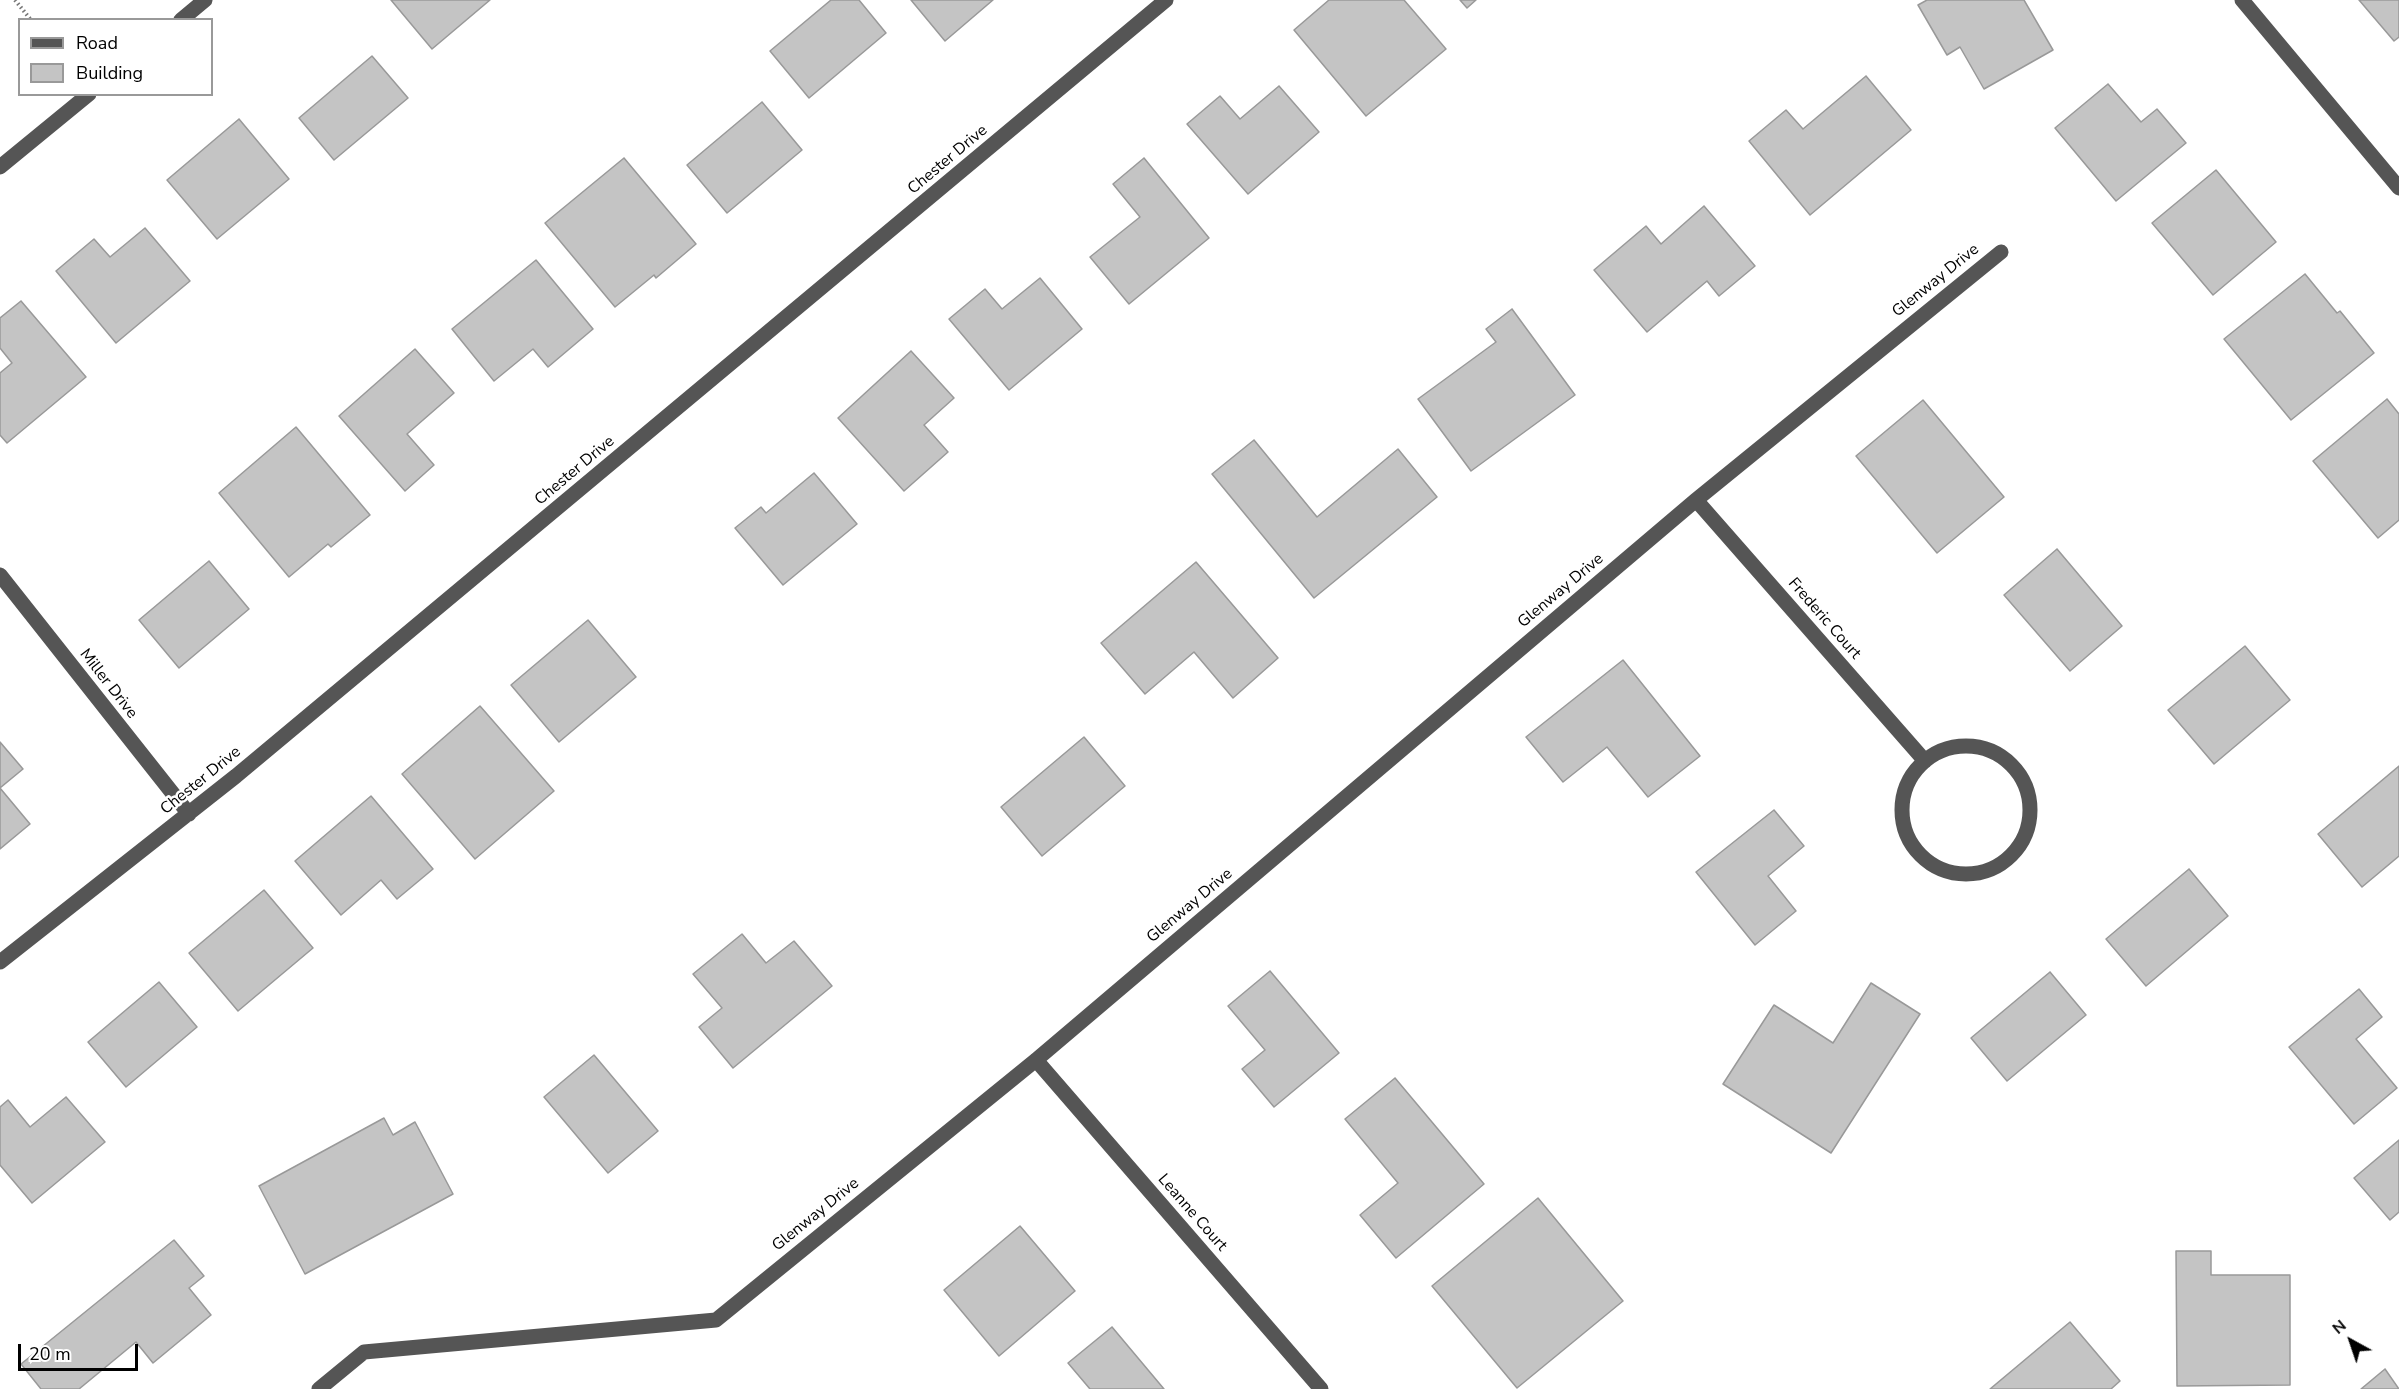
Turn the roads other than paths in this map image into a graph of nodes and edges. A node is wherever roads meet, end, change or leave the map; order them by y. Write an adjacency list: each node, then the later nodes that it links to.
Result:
1 (205, 0): 4 (street)
2 (1166, 0): 12 (street, Chester Drive)
3 (2242, 0): 7 (street)
4 (183, 18)
5 (87, 96): 6 (street)
6 (0, 167)
7 (2399, 188)
8 (2001, 252): 9 (street, Glenway Drive)
9 (1696, 500): 11 (street, Frederic Court); 14 (street, Glenway Drive)
10 (0, 575): 12 (street, Miller Drive)
11 (1925, 761): 11 (street)
12 (189, 814): 13 (street, Chester Drive)
13 (0, 962)
14 (1036, 1060): 15 (street, Glenway Drive); 16 (street, Leanne Court)
15 (319, 1389)
16 (1321, 1389)

